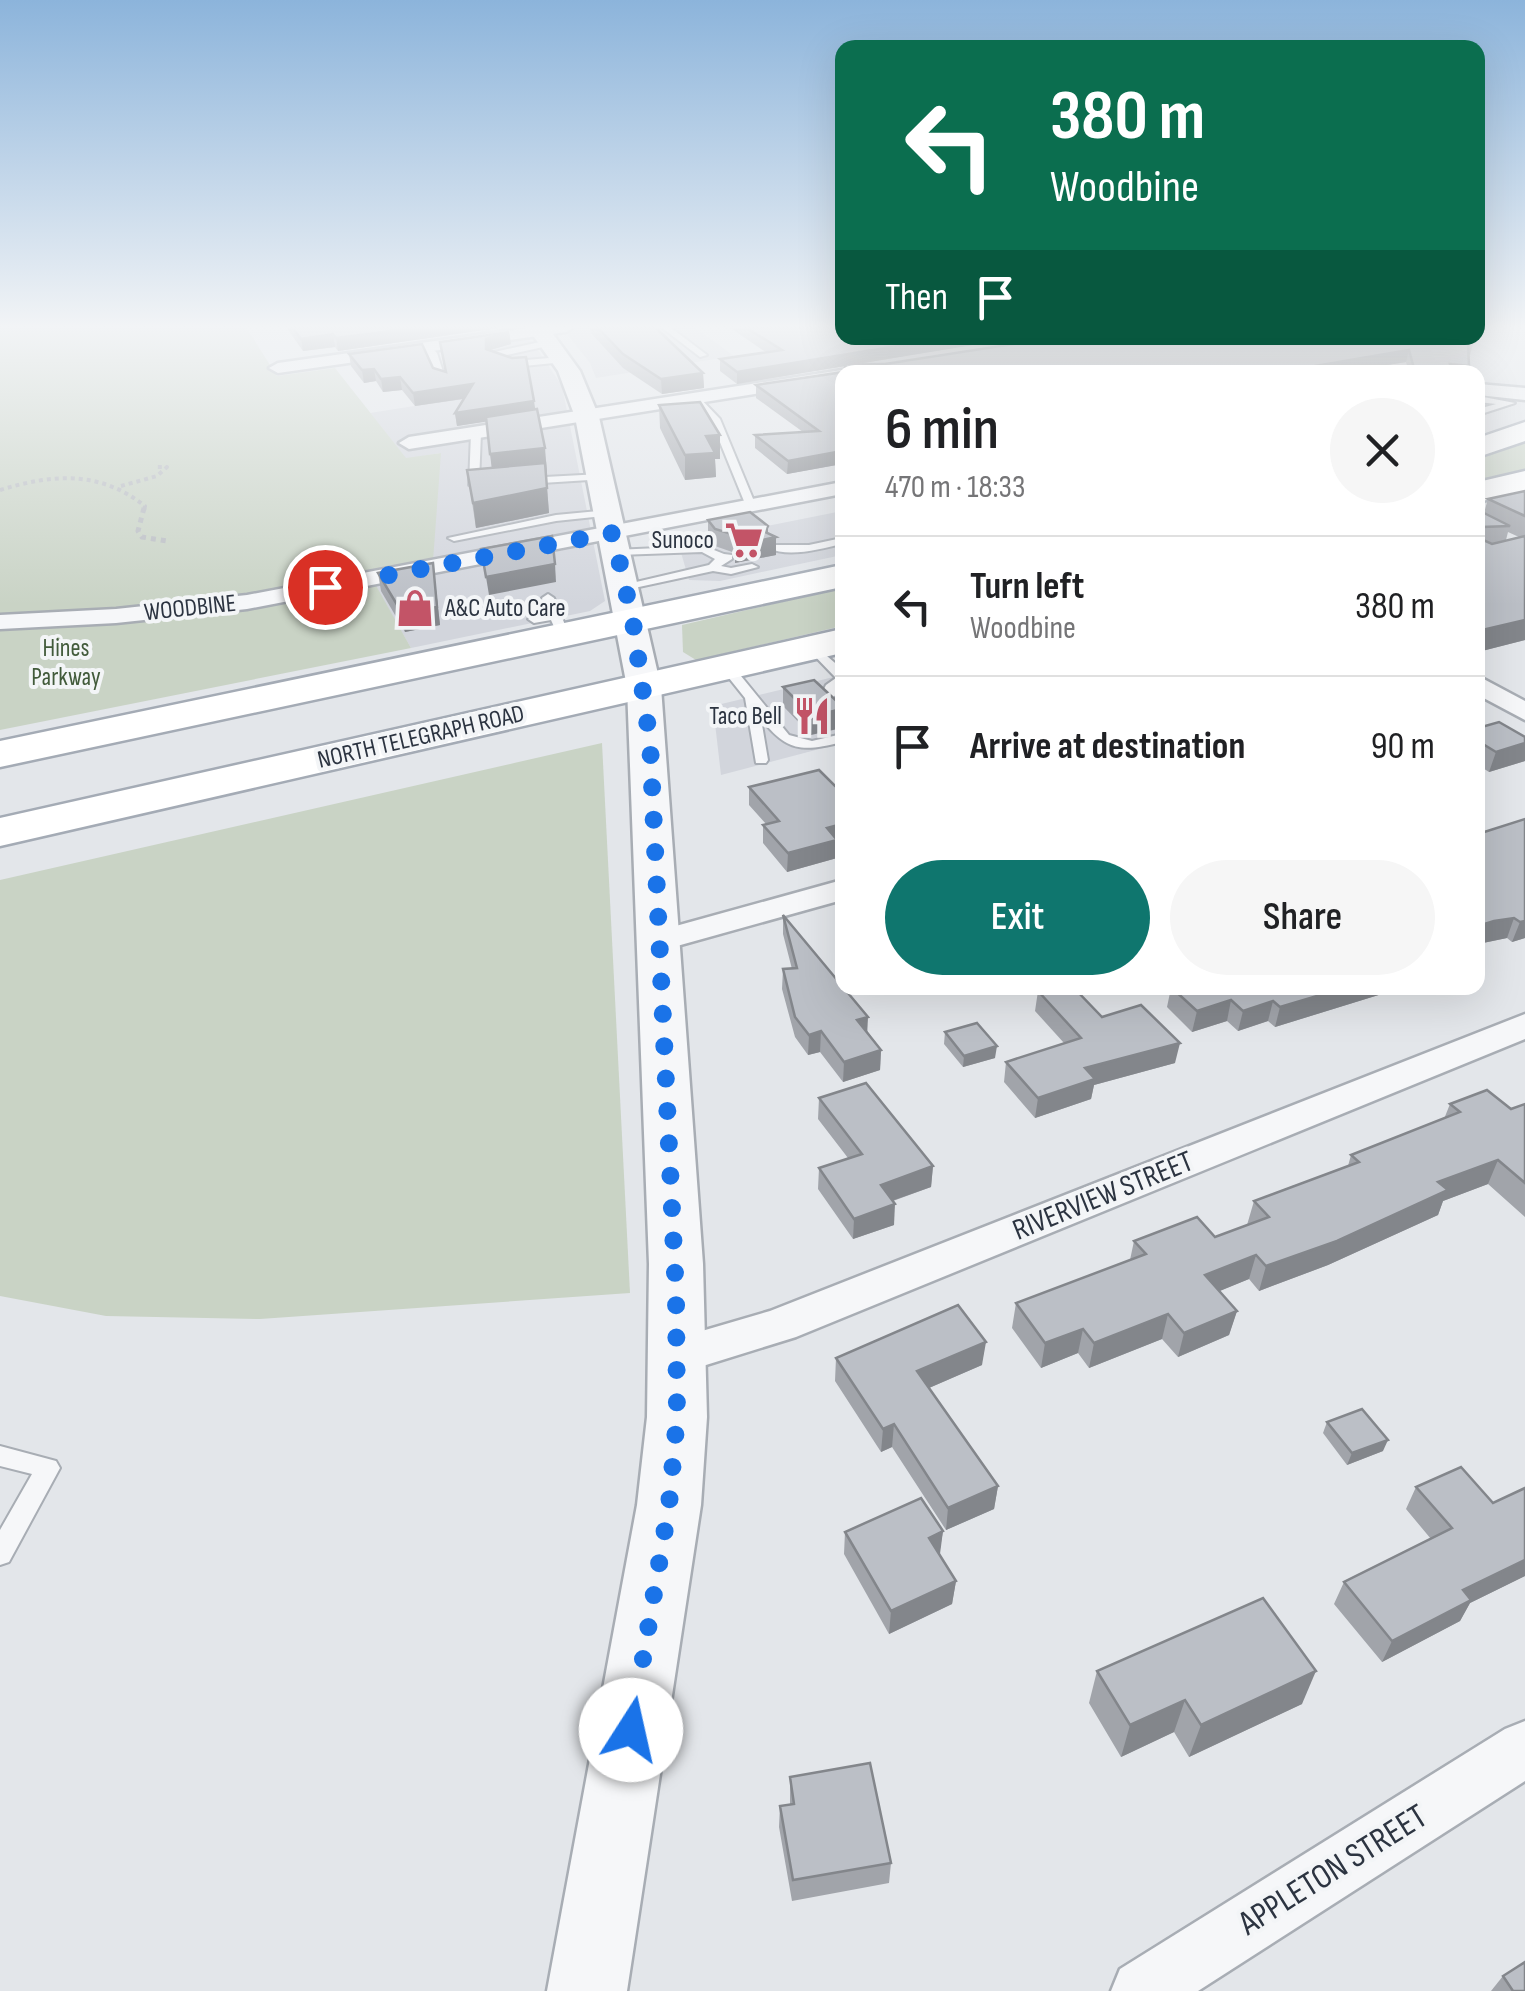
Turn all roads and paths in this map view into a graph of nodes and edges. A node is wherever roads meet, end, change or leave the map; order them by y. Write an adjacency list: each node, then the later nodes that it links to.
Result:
1 (567, 420): 5 (street)
2 (588, 420): 11 (street)
3 (716, 420): 20 (lane)
4 (1525, 430): 6 (main road); 8 (main road)
5 (476, 433): 7 (street); 16 (lane)
6 (1485, 438)
7 (409, 443)
8 (1485, 445)
9 (157, 467): 15 (path)
10 (116, 475): 13 (path)
11 (601, 477): 14 (lane); 21 (street)
12 (1525, 481): 19 (main road)
13 (102, 482): 15 (path); 18 (path)
14 (516, 482)
15 (120, 486): 23 (path)
16 (489, 487)
17 (835, 489): 20 (street, WOODBINE)
18 (0, 490)
19 (1485, 490)
20 (751, 506): 21 (street, WOODBINE)
21 (613, 533): 22 (lane); 28 (lane); 32 (street); 33 (street, WOODBINE)
22 (454, 538)
23 (167, 540)
24 (835, 542): 25 (lane)
25 (812, 547): 26 (lane); 27 (lane)
26 (835, 554)
27 (775, 555)
28 (689, 560): 29 (lane); 29 (lane); 32 (lane)
29 (730, 570): 30 (main road); 32 (main road)
30 (835, 576)
31 (548, 598): 34 (lane)
32 (629, 604): 34 (main road); 40 (street)
33 (0, 622)
34 (551, 624): 36 (main road)
35 (828, 644): 37 (main road, NORTH TELEGRAPH ROAD)
36 (411, 668): 46 (main road); 48 (main road)
37 (739, 684): 40 (main road, NORTH TELEGRAPH ROAD); 45 (lane); 47 (lane)
38 (835, 684): 43 (lane)
39 (1525, 686): 41 (street)
40 (644, 687): 49 (main road, NORTH TELEGRAPH ROAD); 51 (street)
41 (1485, 693)
42 (1485, 693): 44 (street)
43 (835, 709)
44 (1525, 712)
45 (835, 740)
46 (0, 754)
47 (761, 760)
48 (0, 768)
49 (0, 832)
50 (835, 892): 51 (street)
51 (660, 941): 53 (street)
52 (1525, 1026): 53 (street, RIVERVIEW STREET)
53 (677, 1356): 57 (street)
54 (0, 1456): 55 (lane)
55 (0, 1554)
56 (1525, 1750): 58 (street, APPLETON STREET)
57 (588, 1991)
58 (1142, 1991)

